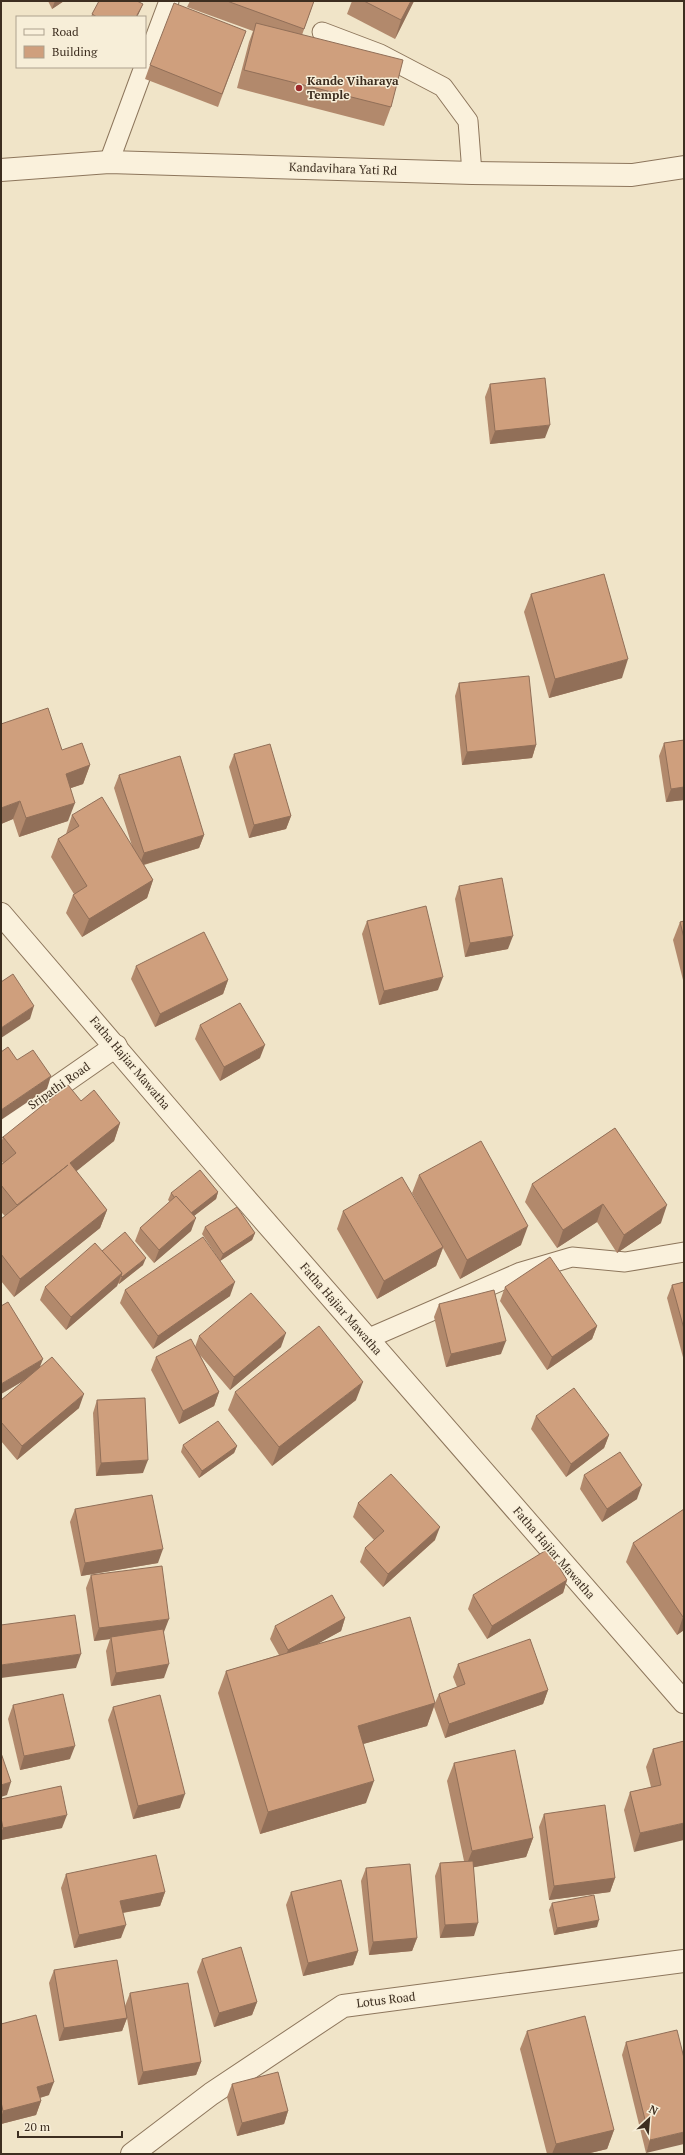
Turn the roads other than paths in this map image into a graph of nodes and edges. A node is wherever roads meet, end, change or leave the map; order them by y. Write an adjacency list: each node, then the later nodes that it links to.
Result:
1 (169, 1): 3 (lane)
2 (322, 32): 8 (lane)
3 (146, 63)
4 (144, 68): 5 (lane)
5 (109, 162): 7 (street, Kandavihara Yati Rd); 8 (street, Kandavihara Yati Rd)
6 (684, 167): 8 (street, Kandavihara Yati Rd)
7 (1, 170)
8 (472, 173)
9 (1, 914): 10 (street, Fatha Hajiar Mawatha)
10 (116, 1046): 11 (street, Sripathi Road); 13 (street, Fatha Hajiar Mawatha)
11 (1, 1126)
12 (684, 1252): 13 (lane)
13 (367, 1339): 14 (street, Fatha Hajiar Mawatha)
14 (684, 1702)
15 (684, 1961): 16 (street, Lotus Road)
16 (132, 2154)

